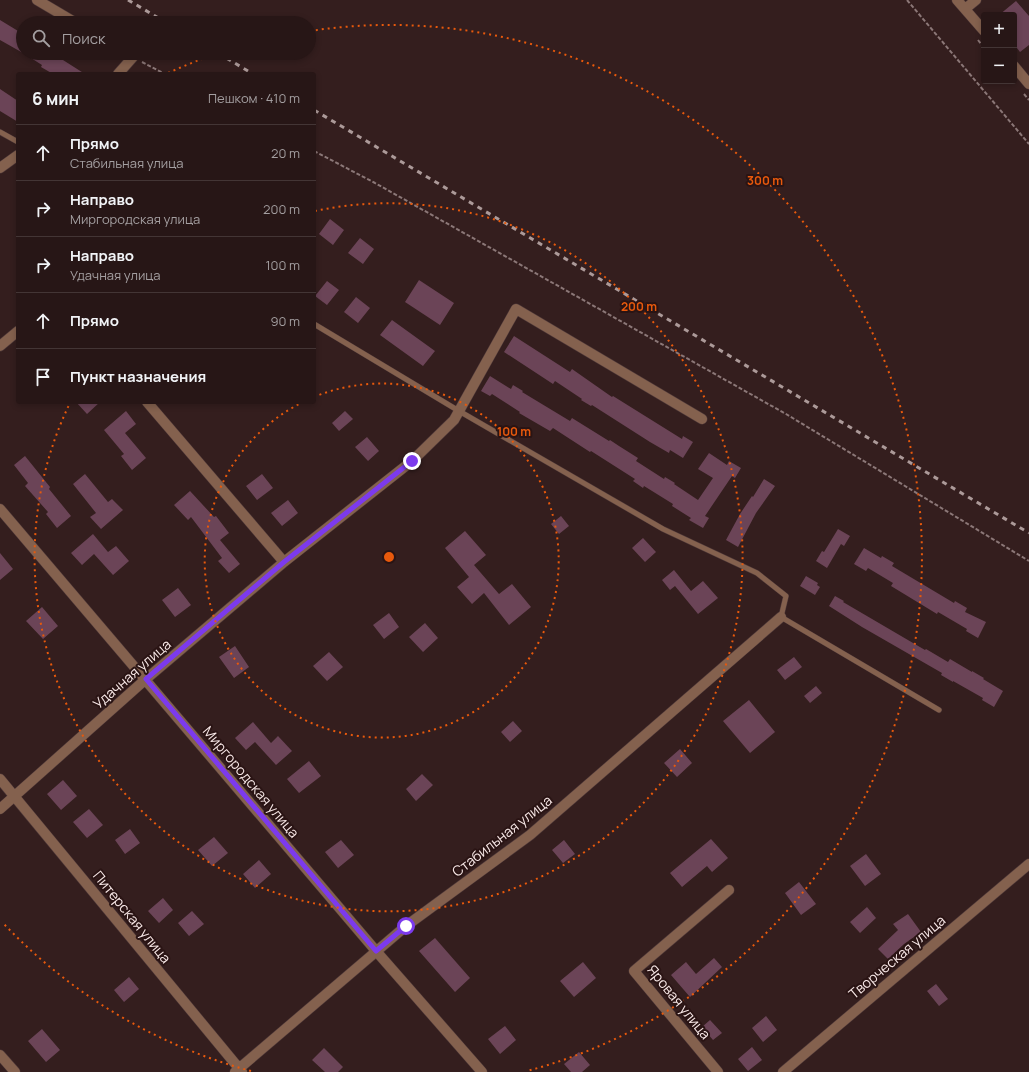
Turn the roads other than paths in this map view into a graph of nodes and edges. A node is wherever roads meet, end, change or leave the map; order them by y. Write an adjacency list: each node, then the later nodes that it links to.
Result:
1 (37, 0): 5 (street)
2 (957, 0): 4 (street)
3 (976, 0): 4 (street)
4 (965, 9): 6 (street)
5 (64, 16)
6 (981, 28)
7 (126, 60): 9 (street)
8 (1017, 70): 10 (street)
9 (119, 72)
10 (1029, 84)
11 (0, 132): 12 (lane)
12 (16, 141)
13 (16, 156): 14 (street)
14 (0, 168)
15 (316, 325): 19 (lane)
16 (16, 333): 17 (street)
17 (0, 346)
18 (149, 404): 22 (street)
19 (459, 411): 20 (street, Удачная улица); 22 (street, Удачная улица); 23 (lane)
20 (702, 420)
21 (0, 509): 24 (street, Миргородская улица)
22 (284, 562): 24 (street, Удачная улица)
23 (781, 616): 25 (lane); 31 (street, Стабильная улица)
24 (146, 679): 27 (street, Удачная улица); 31 (street, Миргородская улица)
25 (939, 710)
26 (0, 779): 27 (street, Питерская улица)
27 (15, 797): 28 (street, Удачная улица); 33 (street, Питерская улица)
28 (0, 809)
29 (1029, 864): 37 (street, Творческая улица)
30 (729, 890): 36 (street, Яровая улица)
31 (376, 951): 33 (street, Стабильная улица); 35 (street, Миргородская улица)
32 (0, 1054): 34 (street)
33 (239, 1071)
34 (15, 1072)
35 (482, 1072)
36 (718, 1072)
37 (783, 1072)

